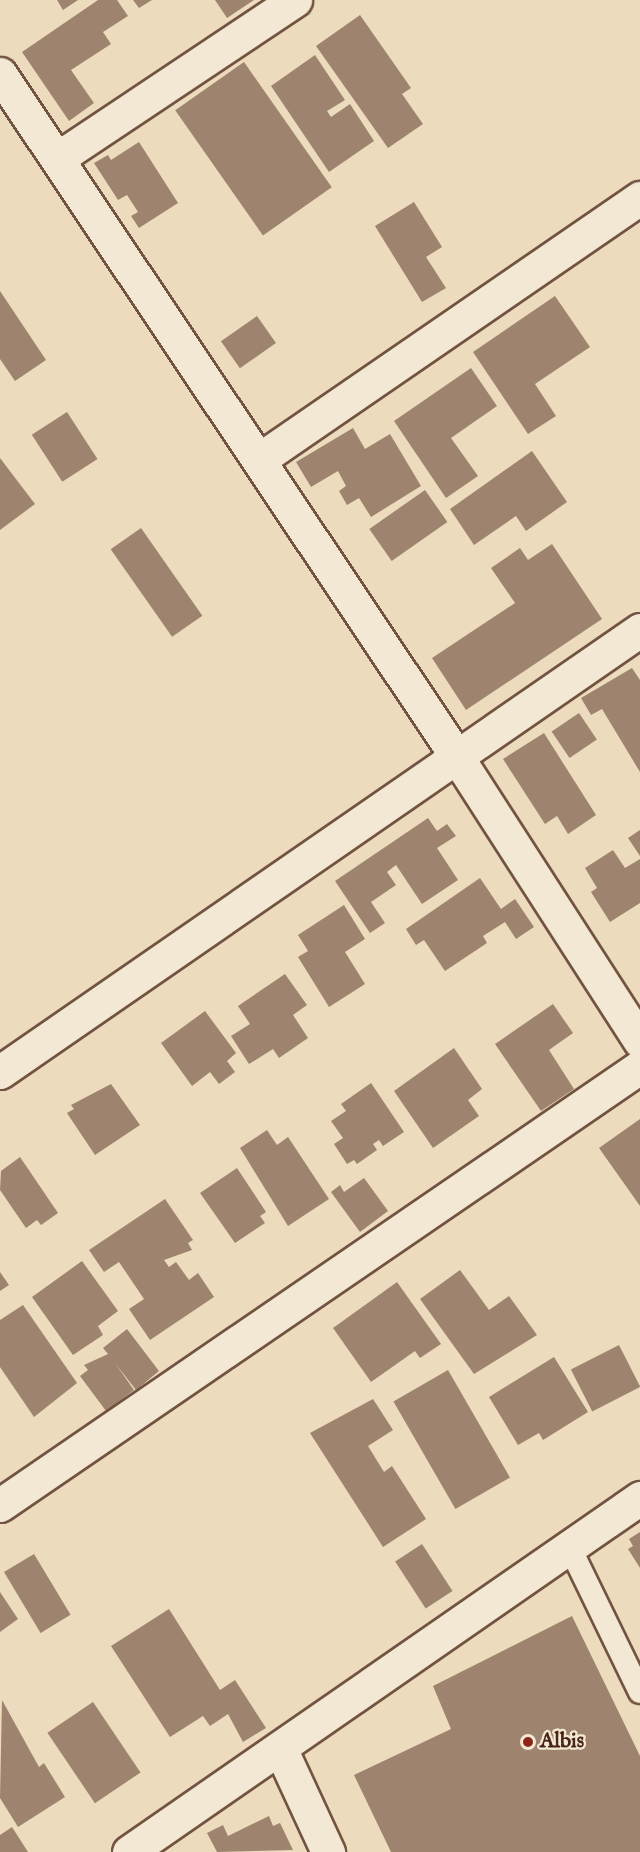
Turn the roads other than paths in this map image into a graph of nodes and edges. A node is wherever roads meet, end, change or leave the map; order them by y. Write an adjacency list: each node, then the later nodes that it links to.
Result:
1 (295, 0): 3 (street)
2 (0, 74): 3 (street)
3 (58, 158): 5 (street)
4 (640, 198): 5 (street)
5 (260, 459): 7 (street)
6 (640, 630): 7 (street)
7 (457, 757): 8 (street); 10 (street)
8 (640, 1041)
9 (640, 1067): 12 (street)
10 (0, 1072)
11 (640, 1498): 13 (street)
12 (0, 1505)
13 (570, 1548): 14 (lane); 15 (street)
14 (640, 1692)
15 (280, 1748): 16 (street); 17 (street)
16 (129, 1852)
17 (328, 1852)

